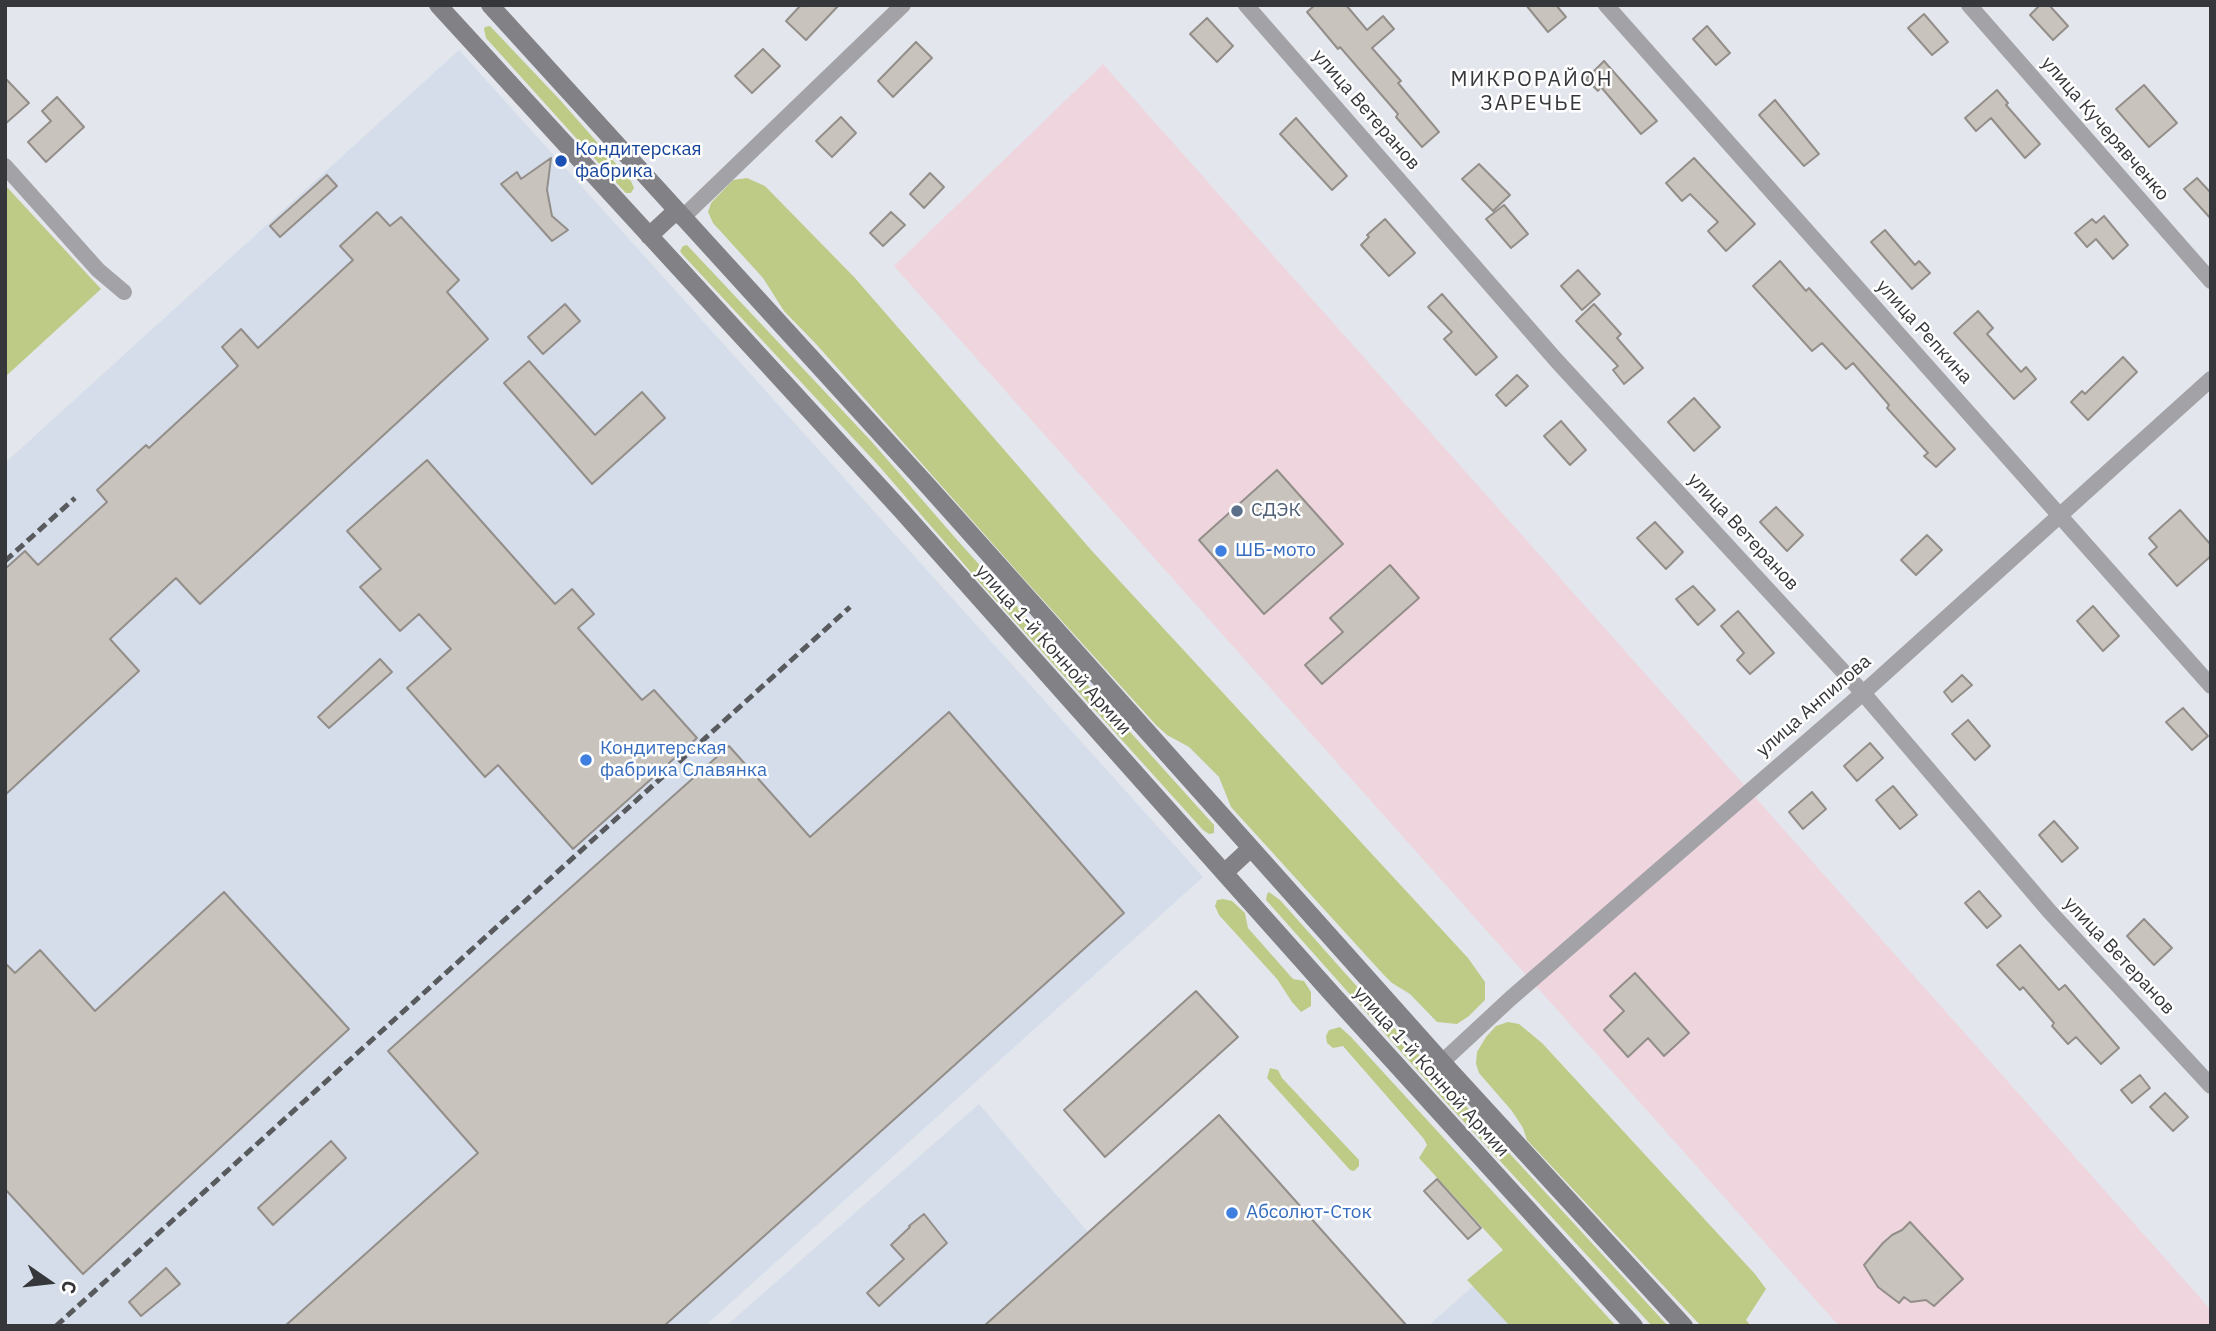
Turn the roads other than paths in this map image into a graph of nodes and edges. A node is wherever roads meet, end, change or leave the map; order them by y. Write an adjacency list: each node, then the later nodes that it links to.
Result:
1 (490, 5): 8 (main road, улица 1-й Конной Армии)
2 (903, 5): 8 (street)
3 (1246, 5): 15 (street, улица Ветеранов)
4 (1606, 5): 13 (street, улица Репкина)
5 (1969, 5): 10 (street, улица Кучерявченко)
6 (446, 8): 9 (main road, улица 1-й Конной Армии)
7 (5, 166): 11 (street)
8 (679, 215): 9 (main road); 16 (main road, улица 1-й Конной Армии)
9 (649, 236): 17 (main road, улица 1-й Конной Армии)
10 (2211, 281)
11 (124, 292)
12 (2211, 379): 13 (street, улица Анпилова)
13 (2058, 515): 14 (street, улица Репкина); 15 (street, улица Анпилова)
14 (2211, 686)
15 (1863, 692): 18 (street, улица Анпилова); 19 (street, улица Ветеранов)
16 (1251, 848): 17 (main road); 18 (main road, улица 1-й Конной Армии)
17 (1224, 873): 20 (main road, улица 1-й Конной Армии)
18 (1442, 1062): 21 (main road, улица 1-й Конной Армии)
19 (2211, 1086)
20 (1634, 1326)
21 (1684, 1326)

